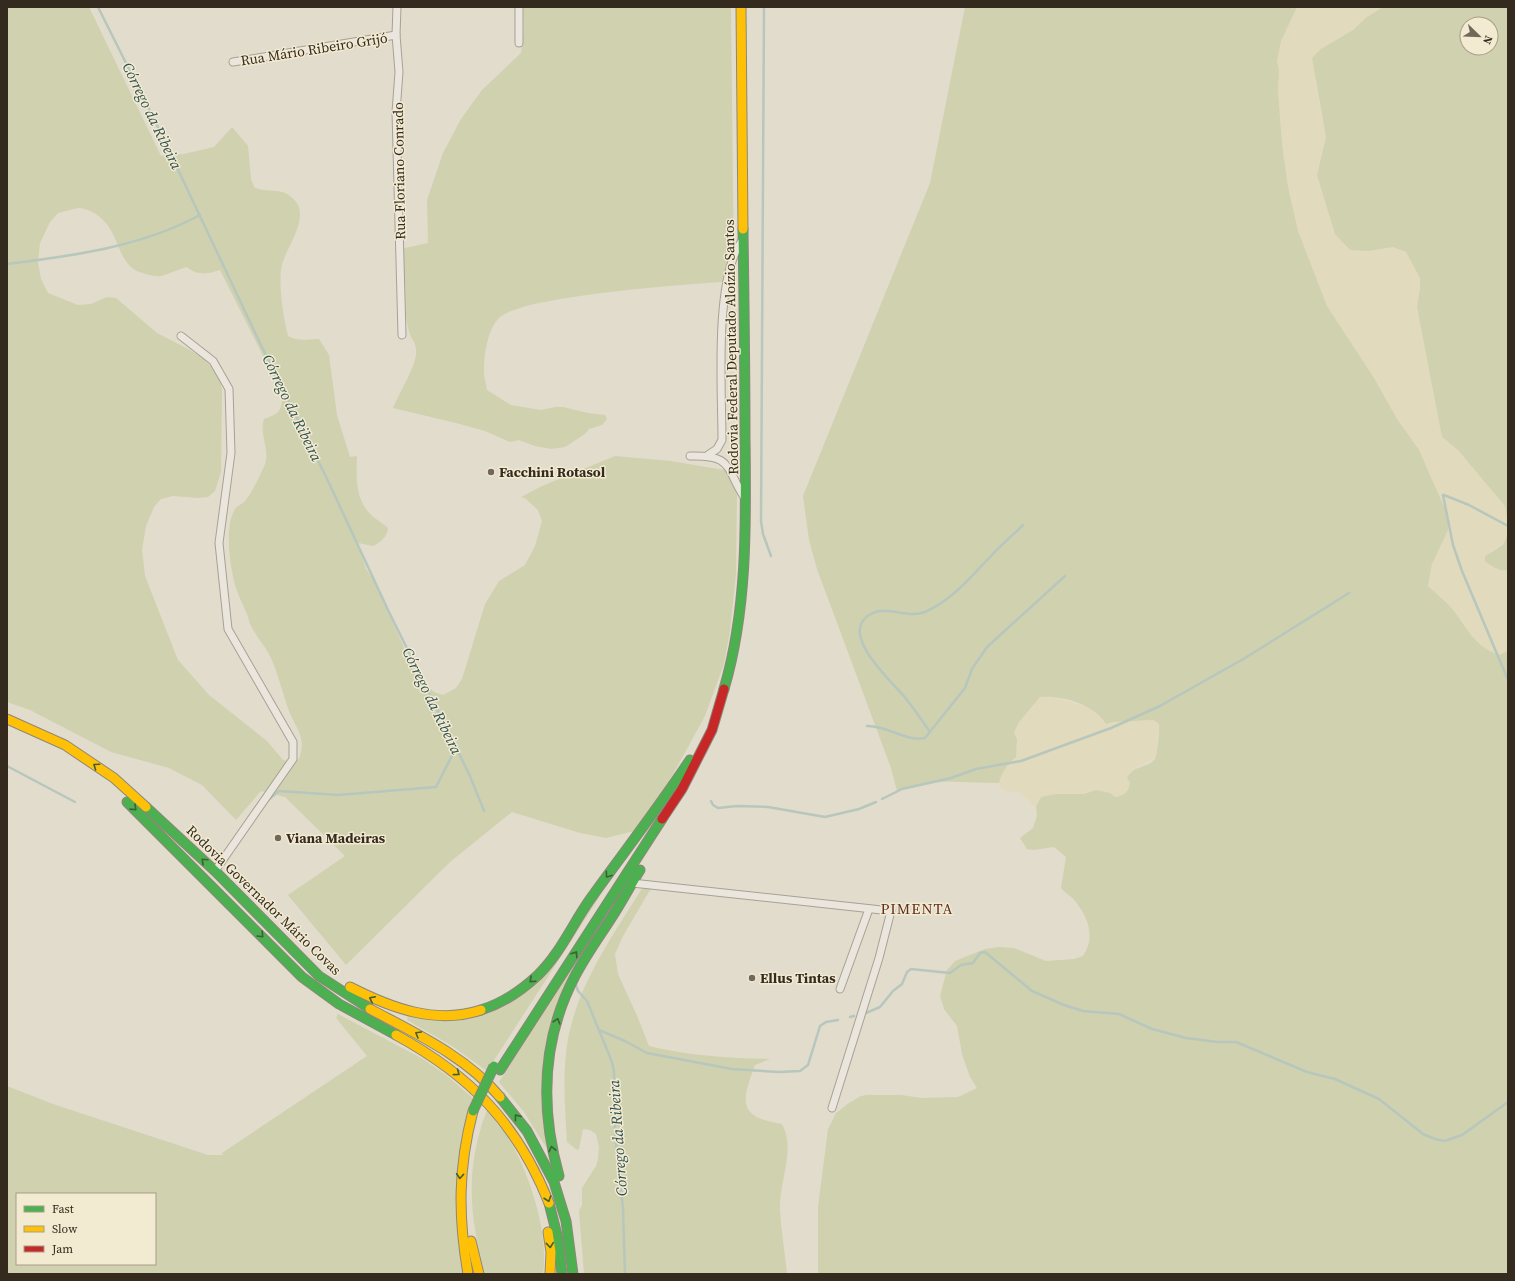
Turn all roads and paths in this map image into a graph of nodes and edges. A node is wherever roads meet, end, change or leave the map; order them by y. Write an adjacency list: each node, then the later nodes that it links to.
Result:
1 (396, 7): 4 (street, Rua Floriano Conrado)
2 (520, 7): 5 (street)
3 (741, 7): 7 (highway, Rodovia Federal Deputado Aloízio Santos)
4 (396, 35): 6 (street, Rua Mário Ribeiro Grijó); 8 (street, Rua Floriano Conrado)
5 (519, 43)
6 (233, 62)
7 (744, 238): 10 (street); 12 (highway, Rodovia Federal Deputado Aloízio Santos)
8 (402, 335)
9 (181, 336): 18 (street)
10 (708, 455): 11 (street); 12 (street)
11 (690, 456)
12 (746, 501): 13 (highway, Rodovia Federal Deputado Aloízio Santos)
13 (725, 686): 15 (highway); 17 (highway)
14 (7, 719): 18 (highway, Rodovia Governador Mário Covas, one-way to 14)
15 (715, 722): 19 (highway); 23 (highway, one-way to 15)
16 (7, 728): 26 (highway, Rodovia Governador Mário Covas, one-way to 26)
17 (695, 752): 20 (highway, one-way to 20); 23 (highway)
18 (215, 871): 20 (highway, Rodovia Governador Mário Covas)
19 (632, 883): 21 (street); 27 (highway, one-way to 19)
20 (242, 900): 27 (highway, Rodovia Governador Mário Covas, one-way to 20)
21 (869, 909): 22 (street); 24 (street)
22 (840, 989)
23 (497, 1068): 25 (highway, bridge)
24 (832, 1108)
25 (477, 1112): 28 (highway, one-way to 28); 29 (highway)
26 (503, 1117): 30 (highway, one-way to 30); 31 (highway, Rodovia Governador Mário Covas, one-way to 31)
27 (572, 1256): 32 (highway, Rodovia Governador Mário Covas)
28 (468, 1274)
29 (479, 1274)
30 (550, 1274)
31 (562, 1274)
32 (573, 1274)

